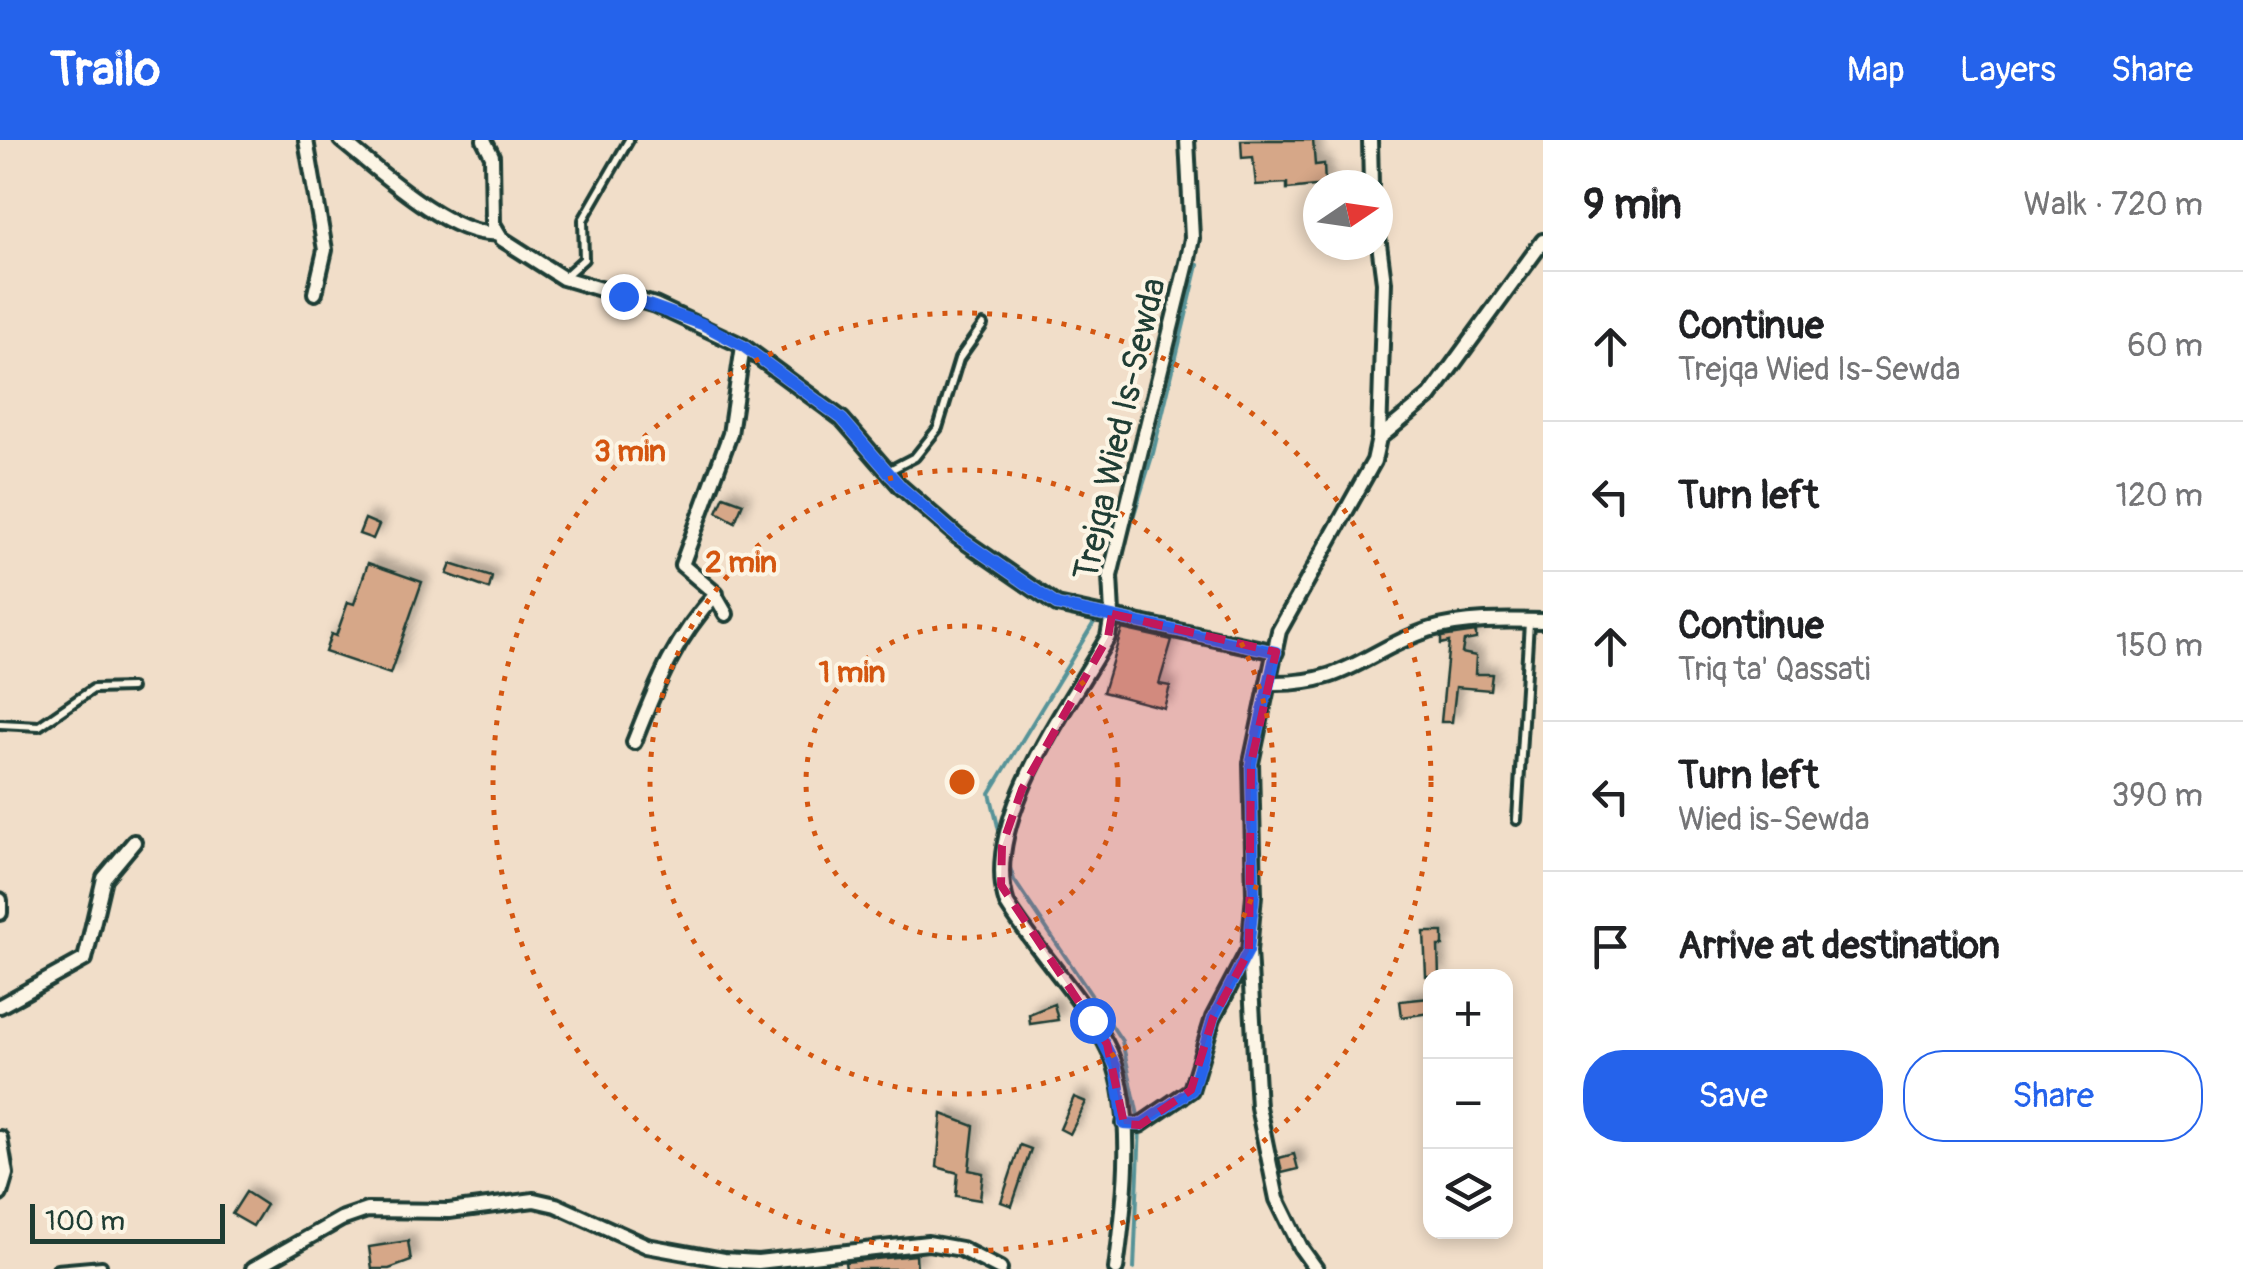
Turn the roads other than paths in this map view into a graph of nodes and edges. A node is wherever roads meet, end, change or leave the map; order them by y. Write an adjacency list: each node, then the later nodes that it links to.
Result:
1 (306, 140): 12 (street)
2 (341, 140): 8 (street)
3 (484, 140): 8 (street)
4 (630, 140): 11 (lane)
5 (1188, 140): 19 (street, Trejqa Wied Is-Sewda)
6 (1370, 140): 7 (street)
7 (1371, 170)
8 (496, 233): 11 (street)
9 (1543, 241): 15 (street)
10 (1381, 260): 15 (street)
11 (563, 278): 14 (street)
12 (315, 293)
13 (984, 325): 16 (lane)
14 (743, 346): 16 (street); 17 (street)
15 (1378, 438): 21 (street)
16 (887, 472): 19 (street)
17 (715, 595): 18 (street); 25 (street)
18 (726, 614)
19 (1112, 614): 21 (street); 32 (street, Trejqa Wied Is-Sewda)
20 (1536, 621): 22 (street); 26 (lane)
21 (1276, 652): 22 (street)
22 (1270, 683): 30 (street)
23 (131, 688): 24 (lane)
24 (0, 724)
25 (634, 742)
26 (1517, 820)
27 (134, 842): 31 (street)
28 (0, 900): 29 (street)
29 (0, 914)
30 (1248, 951): 32 (street); 41 (street)
31 (0, 1006)
32 (1124, 1124): 40 (street, Trejqa Wied Is-Sewda)
33 (0, 1138): 34 (street)
34 (0, 1194)
35 (102, 1265): 37 (lane)
36 (57, 1269): 37 (lane)
37 (69, 1269)
38 (253, 1269): 39 (street)
39 (1000, 1269)
40 (1116, 1269)
41 (1316, 1269)

